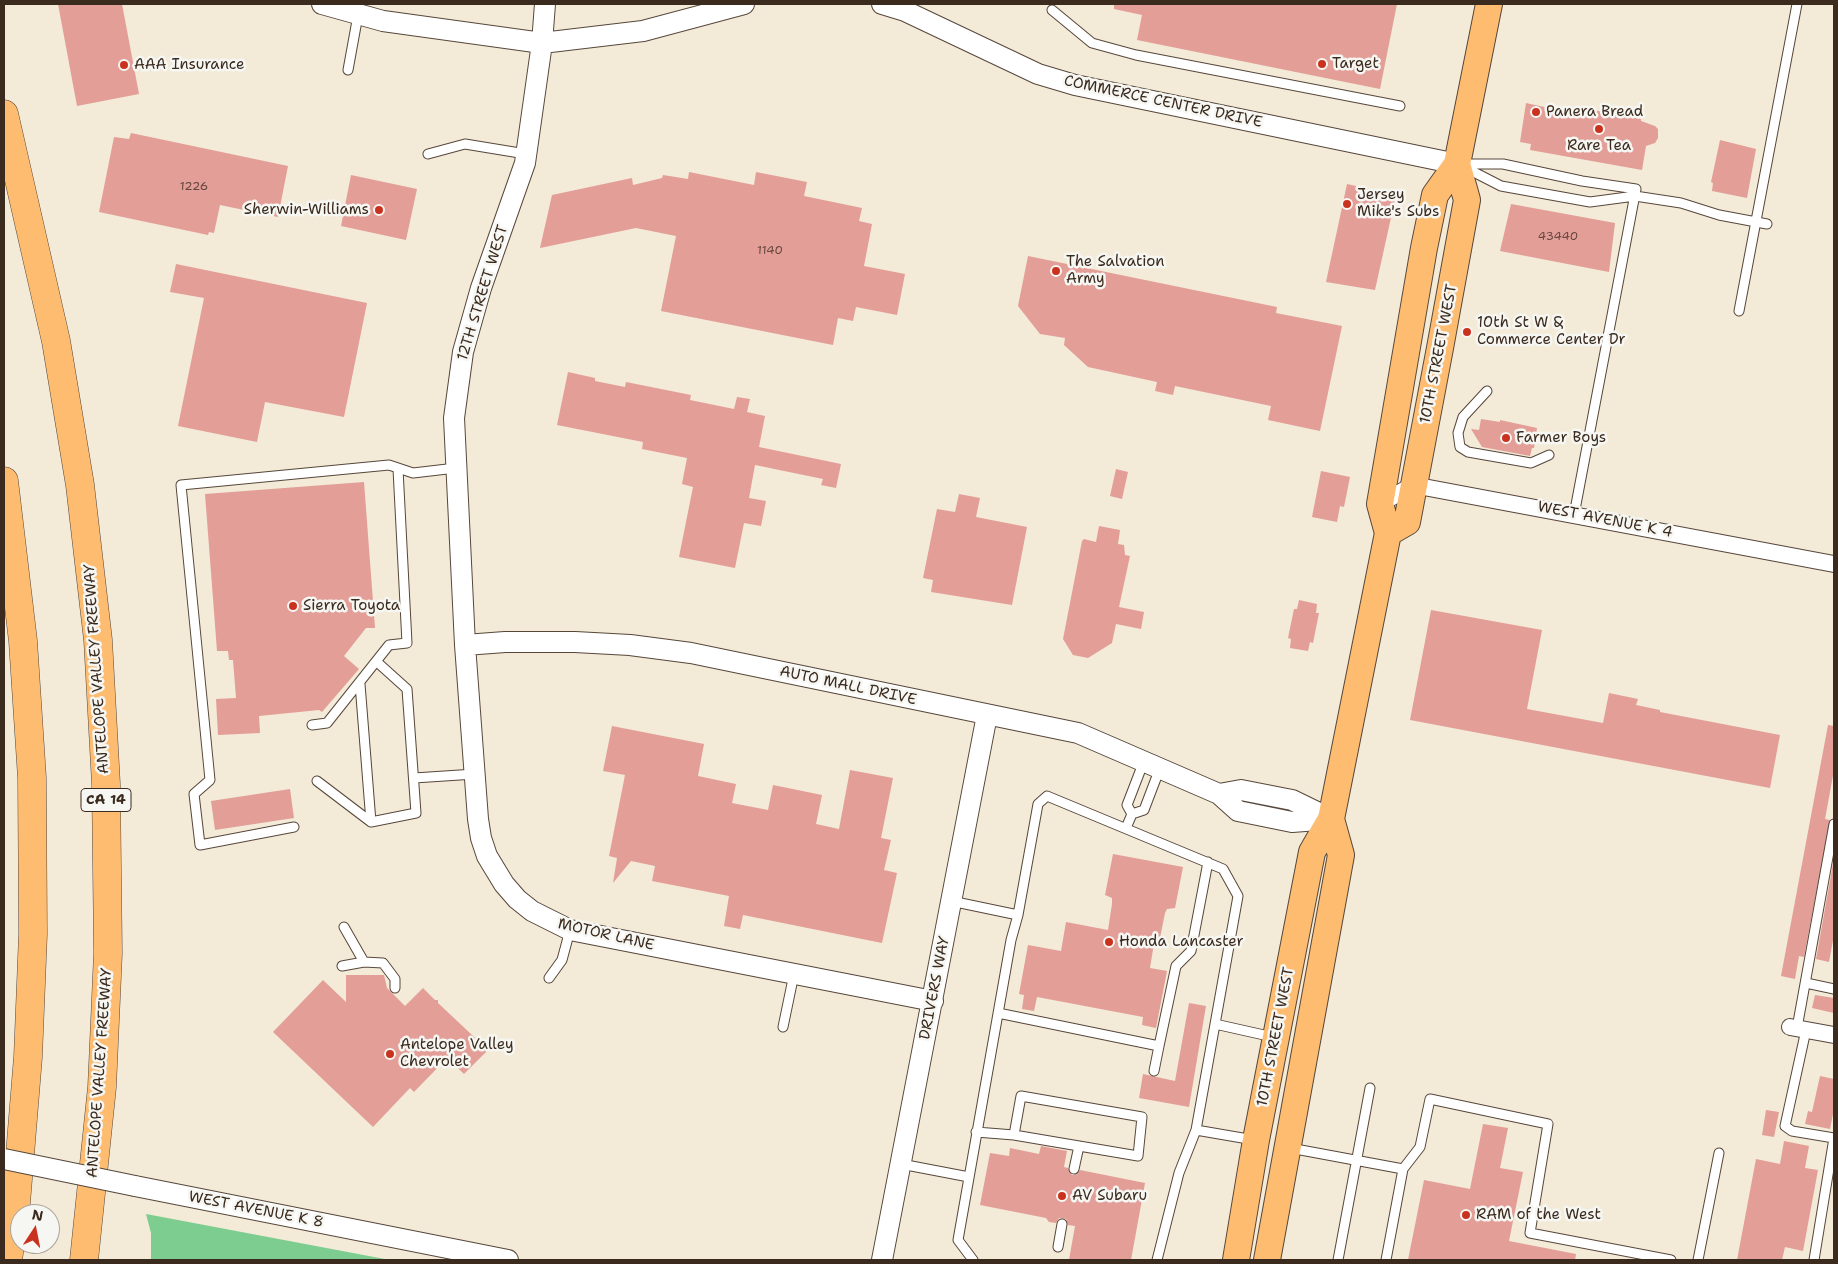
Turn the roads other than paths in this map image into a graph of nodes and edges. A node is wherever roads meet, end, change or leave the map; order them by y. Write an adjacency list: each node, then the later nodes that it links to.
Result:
1 (322, 4): 8 (street)
2 (545, 4): 9 (street, 12TH STREET WEST)
3 (744, 4): 9 (street)
4 (882, 4): 15 (street, COMMERCE CENTER DRIVE)
5 (1489, 4): 15 (main road, 10TH STREET WEST)
6 (1797, 4): 17 (lane)
7 (1052, 10): 11 (lane)
8 (358, 14): 9 (street); 10 (lane)
9 (542, 43): 14 (street, 12TH STREET WEST)
10 (348, 70)
11 (1400, 106)
12 (4, 114): 85 (highway, ANTELOPE VALLEY FREEWAY / CA 14)
13 (428, 154): 14 (lane)
14 (526, 154): 23 (street, 12TH STREET WEST)
15 (1457, 164): 16 (lane, COMMERCE CENTER DRIVE); 16 (lane, COMMERCE CENTER DRIVE); 19 (main road, 10TH STREET WEST); 26 (main road, 10TH STREET WEST)
16 (1635, 196): 17 (lane); 28 (lane)
17 (1756, 222): 18 (lane); 20 (lane)
18 (1767, 224)
19 (1412, 306): 26 (main road); 27 (main road, 10TH STREET WEST)
20 (1739, 311)
21 (1486, 391): 22 (lane)
22 (1548, 455)
23 (457, 468): 24 (lane); 31 (street, 12TH STREET WEST)
24 (398, 469): 32 (lane); 44 (lane)
25 (4, 480): 84 (highway)
26 (1413, 485): 27 (street); 28 (street, WEST AVENUE K 4); 29 (main road, 10TH STREET WEST)
27 (1380, 504): 29 (main road, 10TH STREET WEST)
28 (1574, 515): 30 (street, WEST AVENUE K 4)
29 (1388, 533): 41 (main road, 10TH STREET WEST)
30 (1834, 564)
31 (465, 645): 34 (street, AUTO MALL DRIVE); 37 (street, MOTOR LANE)
32 (376, 662): 33 (lane); 38 (lane)
33 (360, 684): 35 (lane); 42 (lane)
34 (987, 715): 36 (street, AUTO MALL DRIVE); 47 (street, DRIVERS WAY)
35 (312, 725)
36 (1152, 764): 40 (lane); 40 (lane); 41 (street, AUTO MALL DRIVE)
37 (475, 774): 38 (lane); 50 (street, MOTOR LANE)
38 (414, 778): 42 (lane)
39 (317, 781): 42 (lane)
40 (1132, 814): 45 (lane)
41 (1331, 819): 58 (main road, 10TH STREET WEST); 74 (main road, 10TH STREET WEST)
42 (372, 822)
43 (1834, 824): 55 (lane)
44 (294, 827)
45 (1126, 828): 46 (lane); 48 (lane)
46 (1208, 862): 61 (lane); 66 (lane)
47 (951, 901): 48 (lane); 59 (street, DRIVERS WAY)
48 (1018, 914): 60 (lane)
49 (344, 927): 51 (lane)
50 (570, 930): 53 (street, MOTOR LANE); 54 (lane)
51 (364, 962): 52 (lane); 56 (lane)
52 (342, 966)
53 (794, 974): 59 (street, MOTOR LANE); 62 (lane)
54 (549, 978)
55 (1806, 983): 57 (lane); 63 (lane)
56 (394, 988)
57 (1834, 989)
58 (1284, 994): 65 (main road, 10TH STREET WEST); 74 (main road)
59 (933, 1001): 78 (street, DRIVERS WAY)
60 (998, 1013): 66 (lane); 70 (lane)
61 (1215, 1024): 65 (lane); 69 (lane)
62 (783, 1027)
63 (1798, 1028): 64 (street); 97 (lane)
64 (1834, 1035)
65 (1276, 1038): 72 (main road, 10TH STREET WEST)
66 (1159, 1046): 67 (lane)
67 (1154, 1071)
68 (1370, 1088): 77 (lane)
69 (1196, 1130): 72 (lane); 89 (lane)
70 (976, 1132): 71 (lane); 81 (lane)
71 (1014, 1135): 73 (lane); 73 (lane)
72 (1256, 1140): 90 (main road, 10TH STREET WEST); 91 (main road)
73 (1079, 1146): 79 (lane)
74 (1287, 1148): 77 (lane); 92 (main road, 10TH STREET WEST)
75 (1719, 1153): 96 (lane)
76 (4, 1159): 86 (street, WEST AVENUE K 8, bridge)
77 (1358, 1160): 80 (lane); 93 (lane)
78 (901, 1164): 81 (lane); 87 (street, DRIVERS WAY)
79 (1074, 1169)
80 (1403, 1169): 94 (lane); 95 (lane)
81 (969, 1177): 88 (lane)
82 (1062, 1224): 83 (lane)
83 (1058, 1247)
84 (8, 1260)
85 (84, 1260)
86 (508, 1260)
87 (882, 1260)
88 (973, 1260)
89 (1157, 1260)
90 (1236, 1260)
91 (1261, 1260)
92 (1267, 1260)
93 (1338, 1260)
94 (1386, 1260)
95 (1671, 1260)
96 (1698, 1260)
97 (1814, 1260)

